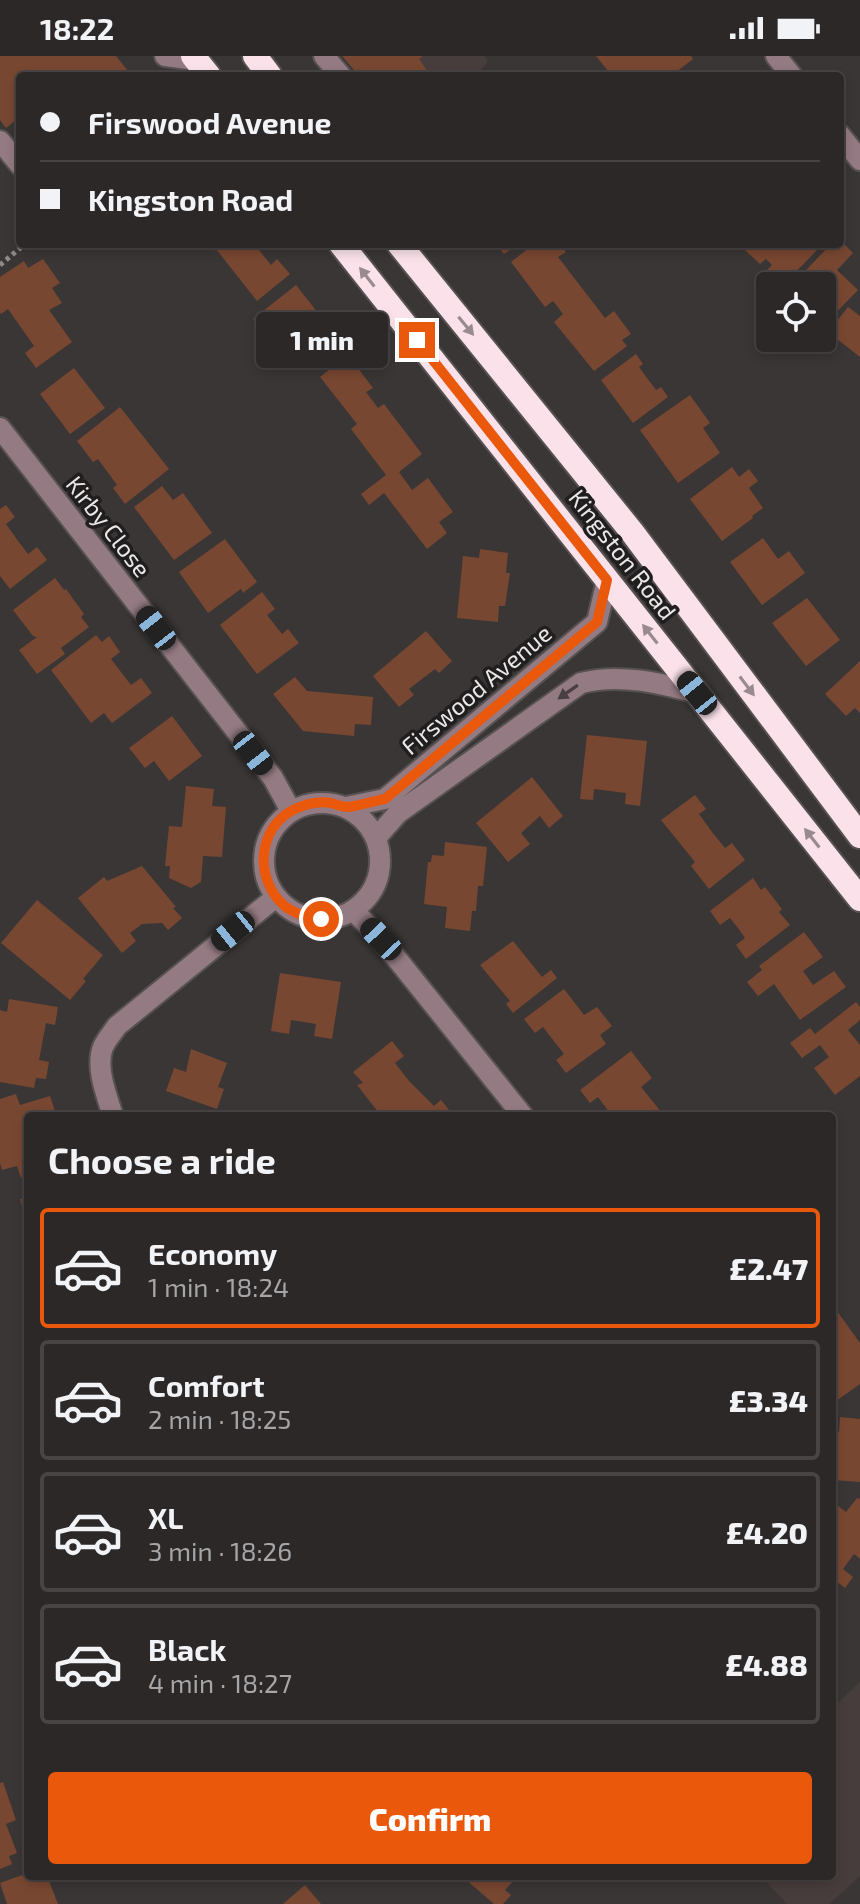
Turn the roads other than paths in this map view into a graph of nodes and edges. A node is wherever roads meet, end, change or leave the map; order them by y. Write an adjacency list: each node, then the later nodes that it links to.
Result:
1 (165, 56): 4 (street)
2 (324, 56): 5 (street)
3 (776, 56): 6 (street)
4 (195, 67)
5 (338, 72)
6 (789, 72)
7 (844, 140): 10 (street)
8 (0, 141): 9 (street)
9 (16, 160)
10 (860, 160)
11 (344, 248): 14 (highway, Kingston Road, one-way to 11)
12 (402, 248): 18 (highway, Kingston Road, one-way to 18)
13 (0, 428): 17 (street, Kirby Close)
14 (607, 580): 15 (highway, Kingston Road, one-way to 14); 16 (street, Firswood Avenue)
15 (697, 693): 19 (street, Firswood Avenue, one-way to 19); 21 (highway, Kingston Road, one-way to 15)
16 (346, 807): 17 (street, Firswood Avenue); 19 (street)
17 (291, 811): 20 (street)
18 (860, 836)
19 (376, 838): 22 (street)
20 (276, 897): 22 (street); 23 (street)
21 (860, 899)
22 (353, 910): 24 (street)
23 (112, 1112)
24 (520, 1112)

